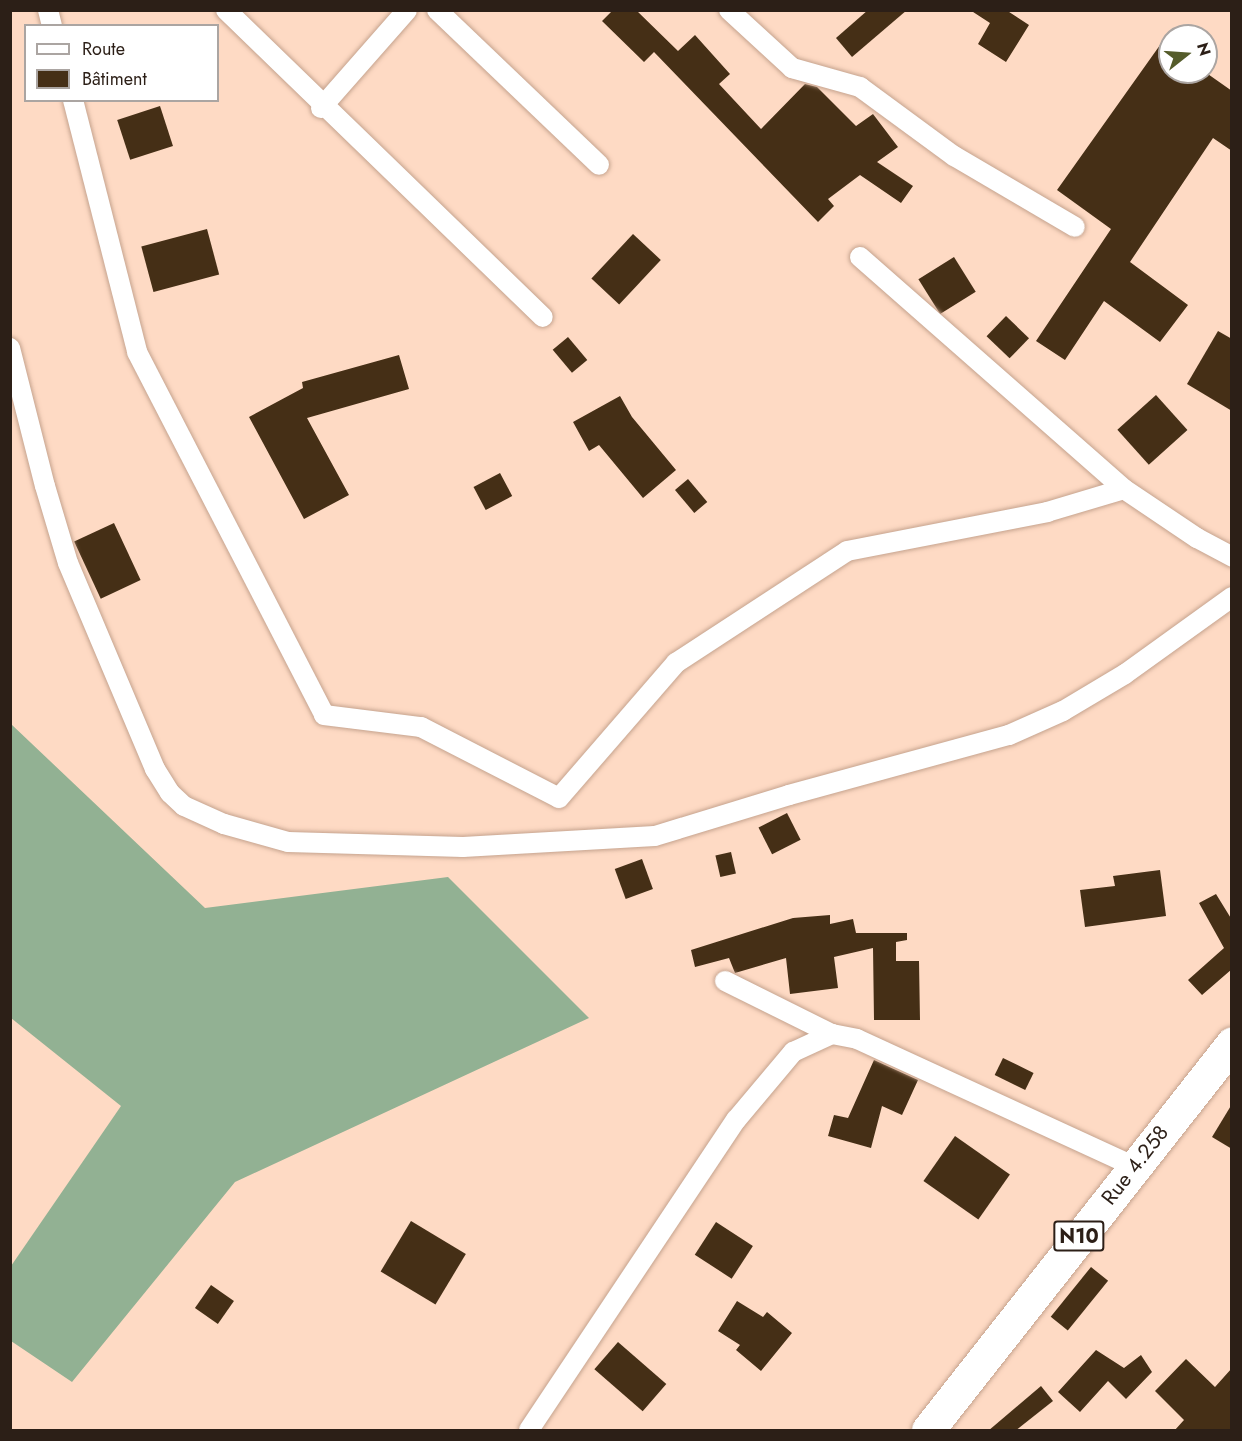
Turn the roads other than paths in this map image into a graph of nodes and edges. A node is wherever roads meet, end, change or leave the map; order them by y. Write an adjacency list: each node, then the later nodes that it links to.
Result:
1 (226, 10): 6 (street)
2 (407, 10): 6 (street)
3 (437, 10): 7 (street)
4 (729, 10): 8 (street)
5 (74, 102): 12 (street)
6 (322, 106): 10 (street)
7 (599, 165)
8 (1075, 227)
9 (860, 257): 12 (street)
10 (543, 317)
11 (10, 348): 14 (street)
12 (1124, 489): 13 (street)
13 (1232, 556)
14 (1232, 597)
15 (725, 981): 16 (street)
16 (832, 1034): 18 (street); 19 (street)
17 (1232, 1043): 18 (highway, Rue 4.258 / N10)
18 (1133, 1166): 20 (highway, Rue 4.258 / N10)
19 (529, 1431)
20 (928, 1431)

